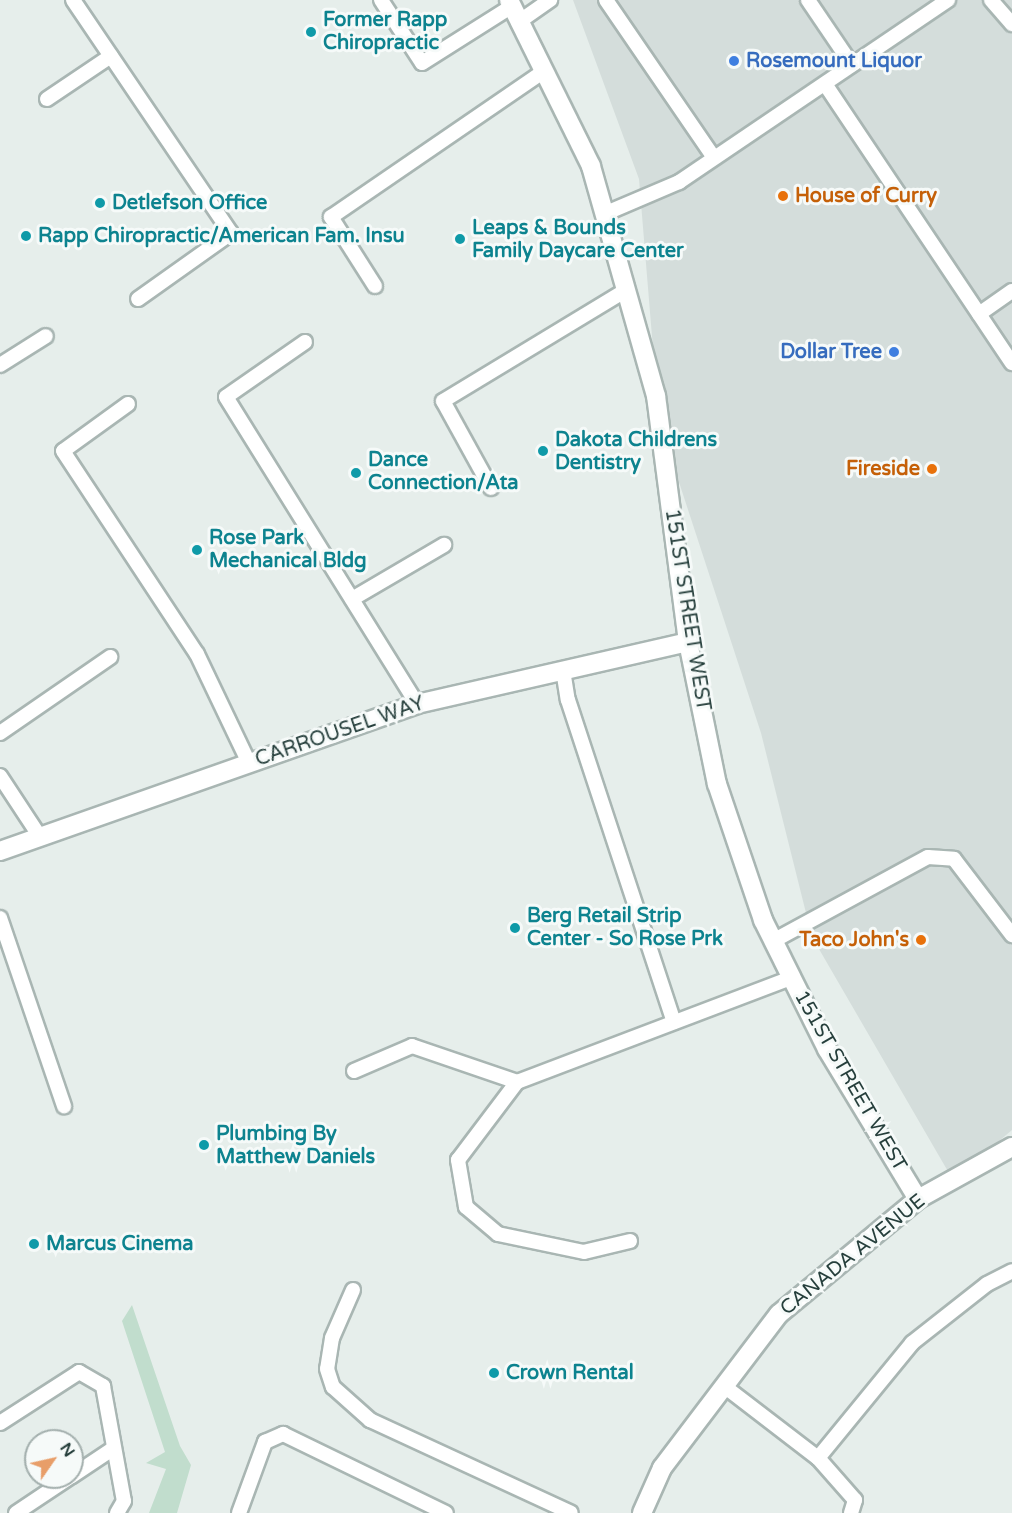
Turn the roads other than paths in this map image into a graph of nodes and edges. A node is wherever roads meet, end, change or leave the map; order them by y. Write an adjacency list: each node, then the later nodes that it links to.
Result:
1 (73, 0): 10 (lane)
2 (381, 0): 8 (lane)
3 (550, 0): 8 (lane)
4 (606, 0): 15 (lane)
5 (808, 0): 11 (lane)
6 (948, 0): 11 (lane)
7 (991, 0): 9 (lane)
8 (514, 9): 12 (street, 151ST STREET WEST)
9 (1011, 22)
10 (111, 56): 14 (lane); 20 (lane)
11 (852, 65): 13 (lane)
12 (544, 71): 16 (street, 151ST STREET WEST); 17 (lane)
13 (825, 84): 15 (lane); 21 (lane)
14 (47, 99)
15 (714, 158): 16 (lane)
16 (604, 214): 18 (street, 151ST STREET WEST)
17 (375, 286)
18 (626, 290): 27 (lane); 30 (street, 151ST STREET WEST)
19 (1012, 291): 21 (lane)
20 (138, 299)
21 (979, 314): 24 (lane)
22 (46, 336): 25 (lane)
23 (305, 342): 29 (lane)
24 (1012, 363)
25 (0, 365)
26 (128, 404): 35 (lane)
27 (491, 488)
28 (444, 545): 29 (lane)
29 (352, 599): 33 (lane)
30 (688, 642): 32 (street, CARROUSEL WAY); 41 (street, 151ST STREET WEST)
31 (110, 657): 34 (lane)
32 (563, 670): 33 (street, CARROUSEL WAY); 43 (lane)
33 (417, 704): 35 (street, CARROUSEL WAY)
34 (0, 733)
35 (249, 763): 37 (street, CARROUSEL WAY)
36 (0, 776): 37 (lane)
37 (40, 837): 38 (street, CARROUSEL WAY)
38 (0, 851)
39 (0, 918): 46 (lane)
40 (1012, 935): 41 (lane)
41 (773, 941): 42 (street, 151ST STREET WEST)
42 (791, 978): 43 (lane); 48 (street, 151ST STREET WEST)
43 (674, 1022): 45 (lane)
44 (354, 1071): 45 (lane)
45 (517, 1082): 49 (lane)
46 (64, 1106)
47 (1012, 1147): 48 (street, CANADA AVENUE)
48 (918, 1199): 52 (street, CANADA AVENUE)
49 (630, 1241)
50 (1012, 1271): 55 (lane)
51 (353, 1290): 62 (lane)
52 (724, 1386): 55 (lane); 63 (street, CANADA AVENUE)
53 (0, 1423): 54 (lane)
54 (114, 1448): 56 (lane); 59 (lane)
55 (818, 1458): 64 (lane)
56 (84, 1468)
57 (53, 1489): 58 (lane)
58 (16, 1513)
59 (117, 1513)
60 (239, 1513): 61 (lane)
61 (446, 1513)
62 (571, 1513)
63 (642, 1513)
64 (851, 1513)

